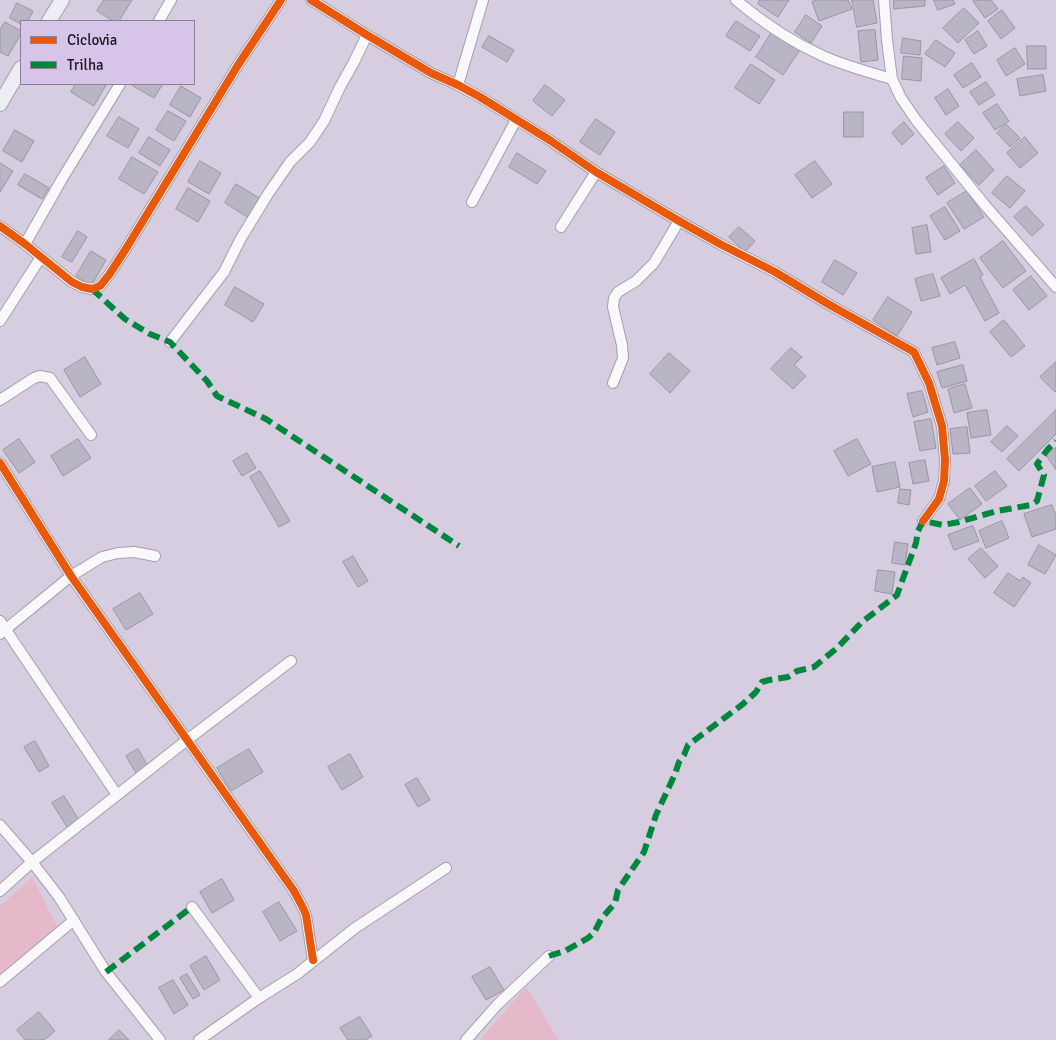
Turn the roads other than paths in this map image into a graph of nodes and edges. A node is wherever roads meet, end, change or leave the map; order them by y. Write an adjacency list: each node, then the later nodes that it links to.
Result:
1 (62, 0): 8 (main road)
2 (171, 0): 9 (street)
3 (281, 0): 23 (street)
4 (311, 0): 10 (street)
5 (483, 0): 14 (street)
6 (736, 0): 12 (street)
7 (884, 0): 12 (street)
8 (50, 20)
9 (160, 20)
10 (367, 35): 14 (street); 26 (street)
11 (20, 70): 15 (main road)
12 (892, 79): 24 (street)
13 (119, 85): 22 (street)
14 (458, 85): 16 (street)
15 (0, 104)
16 (516, 120): 17 (street); 18 (street)
17 (596, 172): 19 (street); 21 (street)
18 (472, 202)
19 (679, 221): 27 (street); 31 (street)
20 (0, 226): 22 (street)
21 (561, 227)
22 (25, 244): 23 (street)
23 (41, 257): 25 (street)
24 (1056, 287)
25 (0, 321)
26 (170, 342)
27 (613, 383)
28 (0, 400): 29 (street)
29 (90, 436)
30 (0, 463): 33 (street)
31 (923, 521)
32 (155, 556): 33 (street)
33 (71, 576): 34 (street); 36 (street)
34 (2, 628): 37 (street)
35 (291, 661): 36 (street)
36 (187, 740): 37 (street); 45 (street)
37 (117, 795): 39 (street)
38 (0, 825): 39 (street)
39 (32, 862): 41 (street); 43 (street)
40 (446, 868): 45 (street)
41 (0, 891)
42 (192, 907): 47 (street)
43 (74, 920): 46 (street); 48 (street)
44 (549, 956): 50 (street)
45 (313, 960): 47 (street)
46 (0, 982)
47 (259, 998): 49 (street)
48 (160, 1040)
49 (199, 1040)
50 (466, 1040)

